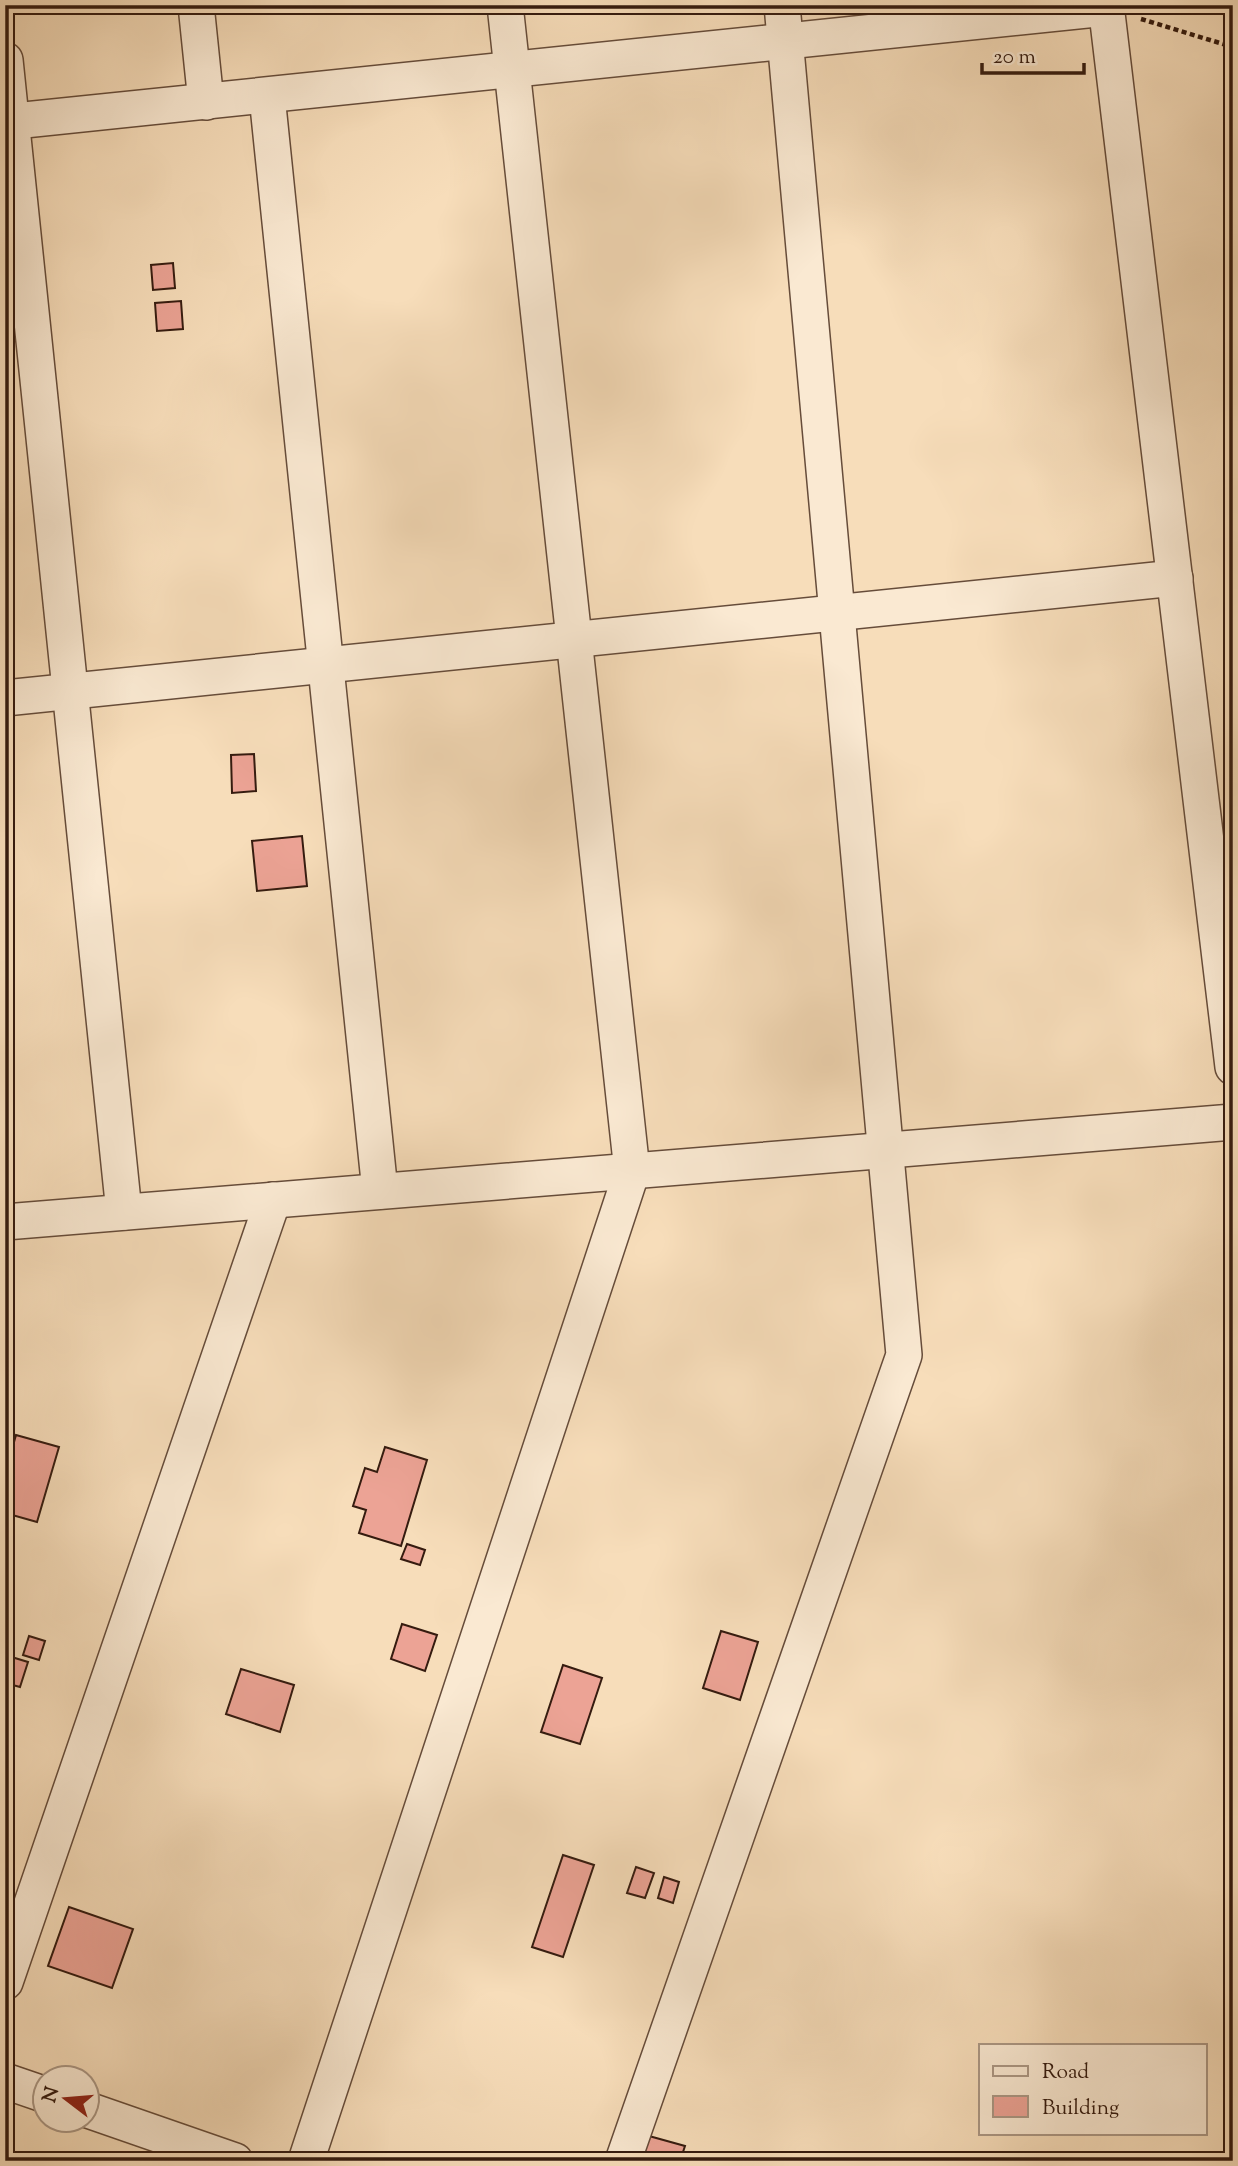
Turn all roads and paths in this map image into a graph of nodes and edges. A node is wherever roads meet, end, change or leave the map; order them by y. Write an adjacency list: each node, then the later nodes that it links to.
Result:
1 (196, 5): 10 (street)
2 (505, 5): 8 (street)
3 (782, 5): 5 (street)
4 (1106, 7): 5 (street); 6 (path); 12 (street)
5 (785, 42): 8 (street); 13 (street)
6 (1233, 47)
7 (5, 60): 11 (street)
8 (512, 70): 9 (street); 14 (street)
9 (267, 96): 10 (street); 15 (street)
10 (206, 102): 11 (street)
11 (8, 122): 16 (street)
12 (1175, 578): 13 (street); 18 (street)
13 (836, 613): 14 (street); 20 (street)
14 (575, 639): 15 (street); 21 (street)
15 (326, 665): 16 (street); 22 (street)
16 (70, 691): 17 (street); 24 (street)
17 (5, 698)
18 (1233, 1067)
19 (1233, 1122): 20 (street)
20 (885, 1150): 21 (street); 32 (street)
21 (632, 1171): 22 (street); 31 (street)
22 (380, 1191): 23 (street)
23 (272, 1200): 24 (street); 26 (street)
24 (124, 1212): 25 (street)
25 (5, 1222)
26 (5, 1982)
27 (5, 2081): 28 (street)
28 (32, 2090)
29 (102, 2115): 30 (street)
30 (235, 2161)
31 (306, 2161)
32 (623, 2161)

